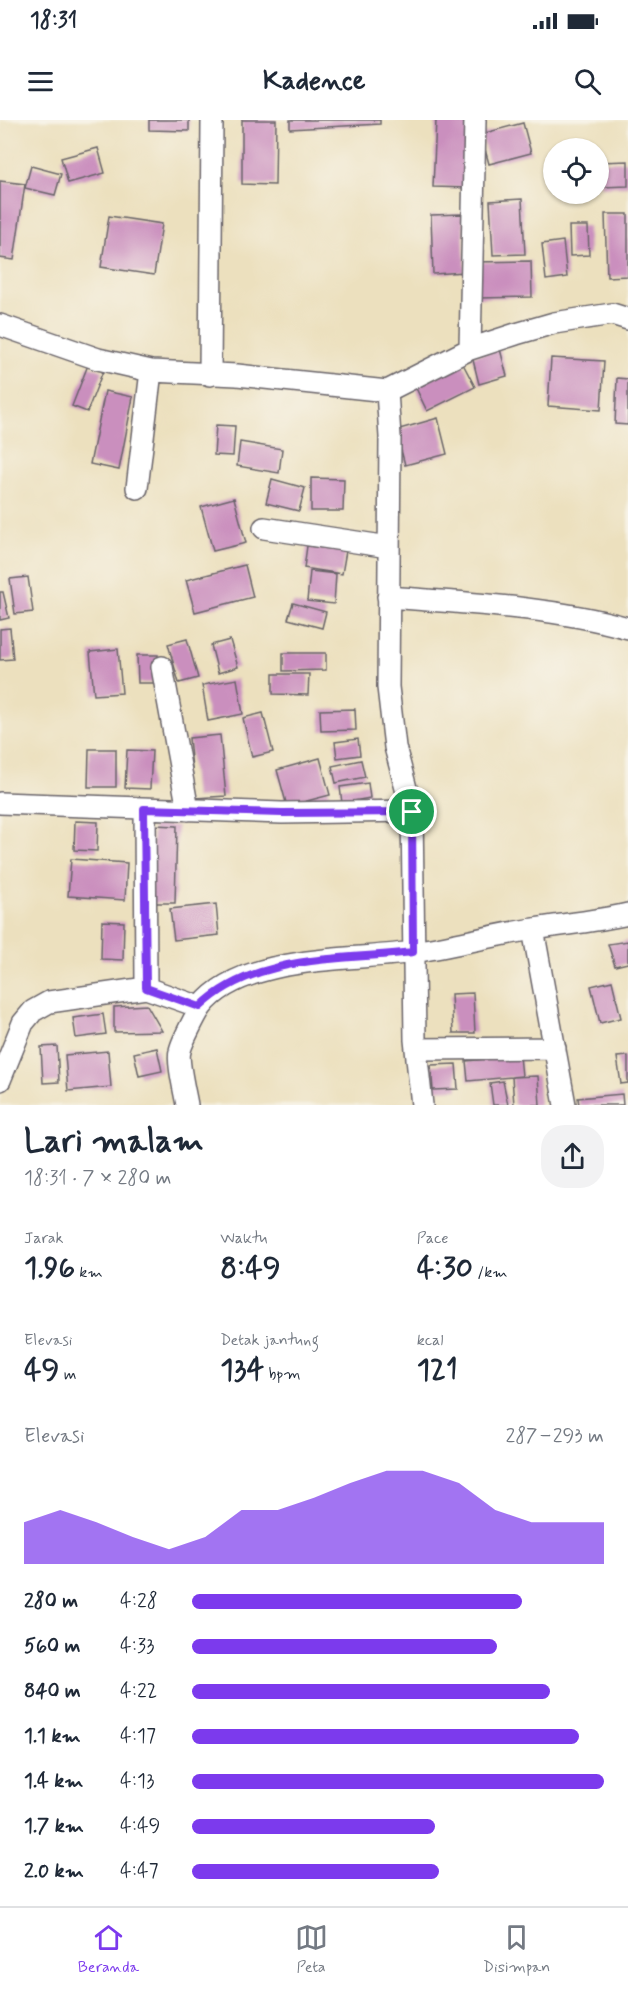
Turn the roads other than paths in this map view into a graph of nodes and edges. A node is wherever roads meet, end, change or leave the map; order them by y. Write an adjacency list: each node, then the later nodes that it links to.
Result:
1 (212, 120): 7 (street)
2 (475, 120): 5 (street)
3 (628, 319): 5 (street)
4 (0, 325): 6 (street)
5 (470, 349): 8 (street)
6 (151, 371): 7 (street); 9 (street)
7 (210, 375): 8 (street)
8 (387, 391): 11 (street)
9 (137, 488)
10 (264, 528): 11 (street)
11 (389, 548): 12 (street)
12 (388, 597): 13 (street); 18 (street)
13 (628, 628)
14 (162, 667): 17 (street)
15 (0, 803): 16 (street)
16 (144, 809): 17 (street); 22 (street)
17 (188, 810): 18 (street)
18 (412, 812): 21 (street)
19 (628, 914): 20 (street)
20 (533, 929): 21 (street); 25 (street)
21 (413, 952): 23 (street); 24 (street)
22 (146, 988): 23 (street); 26 (street)
23 (200, 1007): 27 (street)
24 (416, 1048): 25 (street); 28 (street)
25 (555, 1048): 29 (street)
26 (0, 1080)
27 (187, 1105)
28 (422, 1105)
29 (565, 1105)

